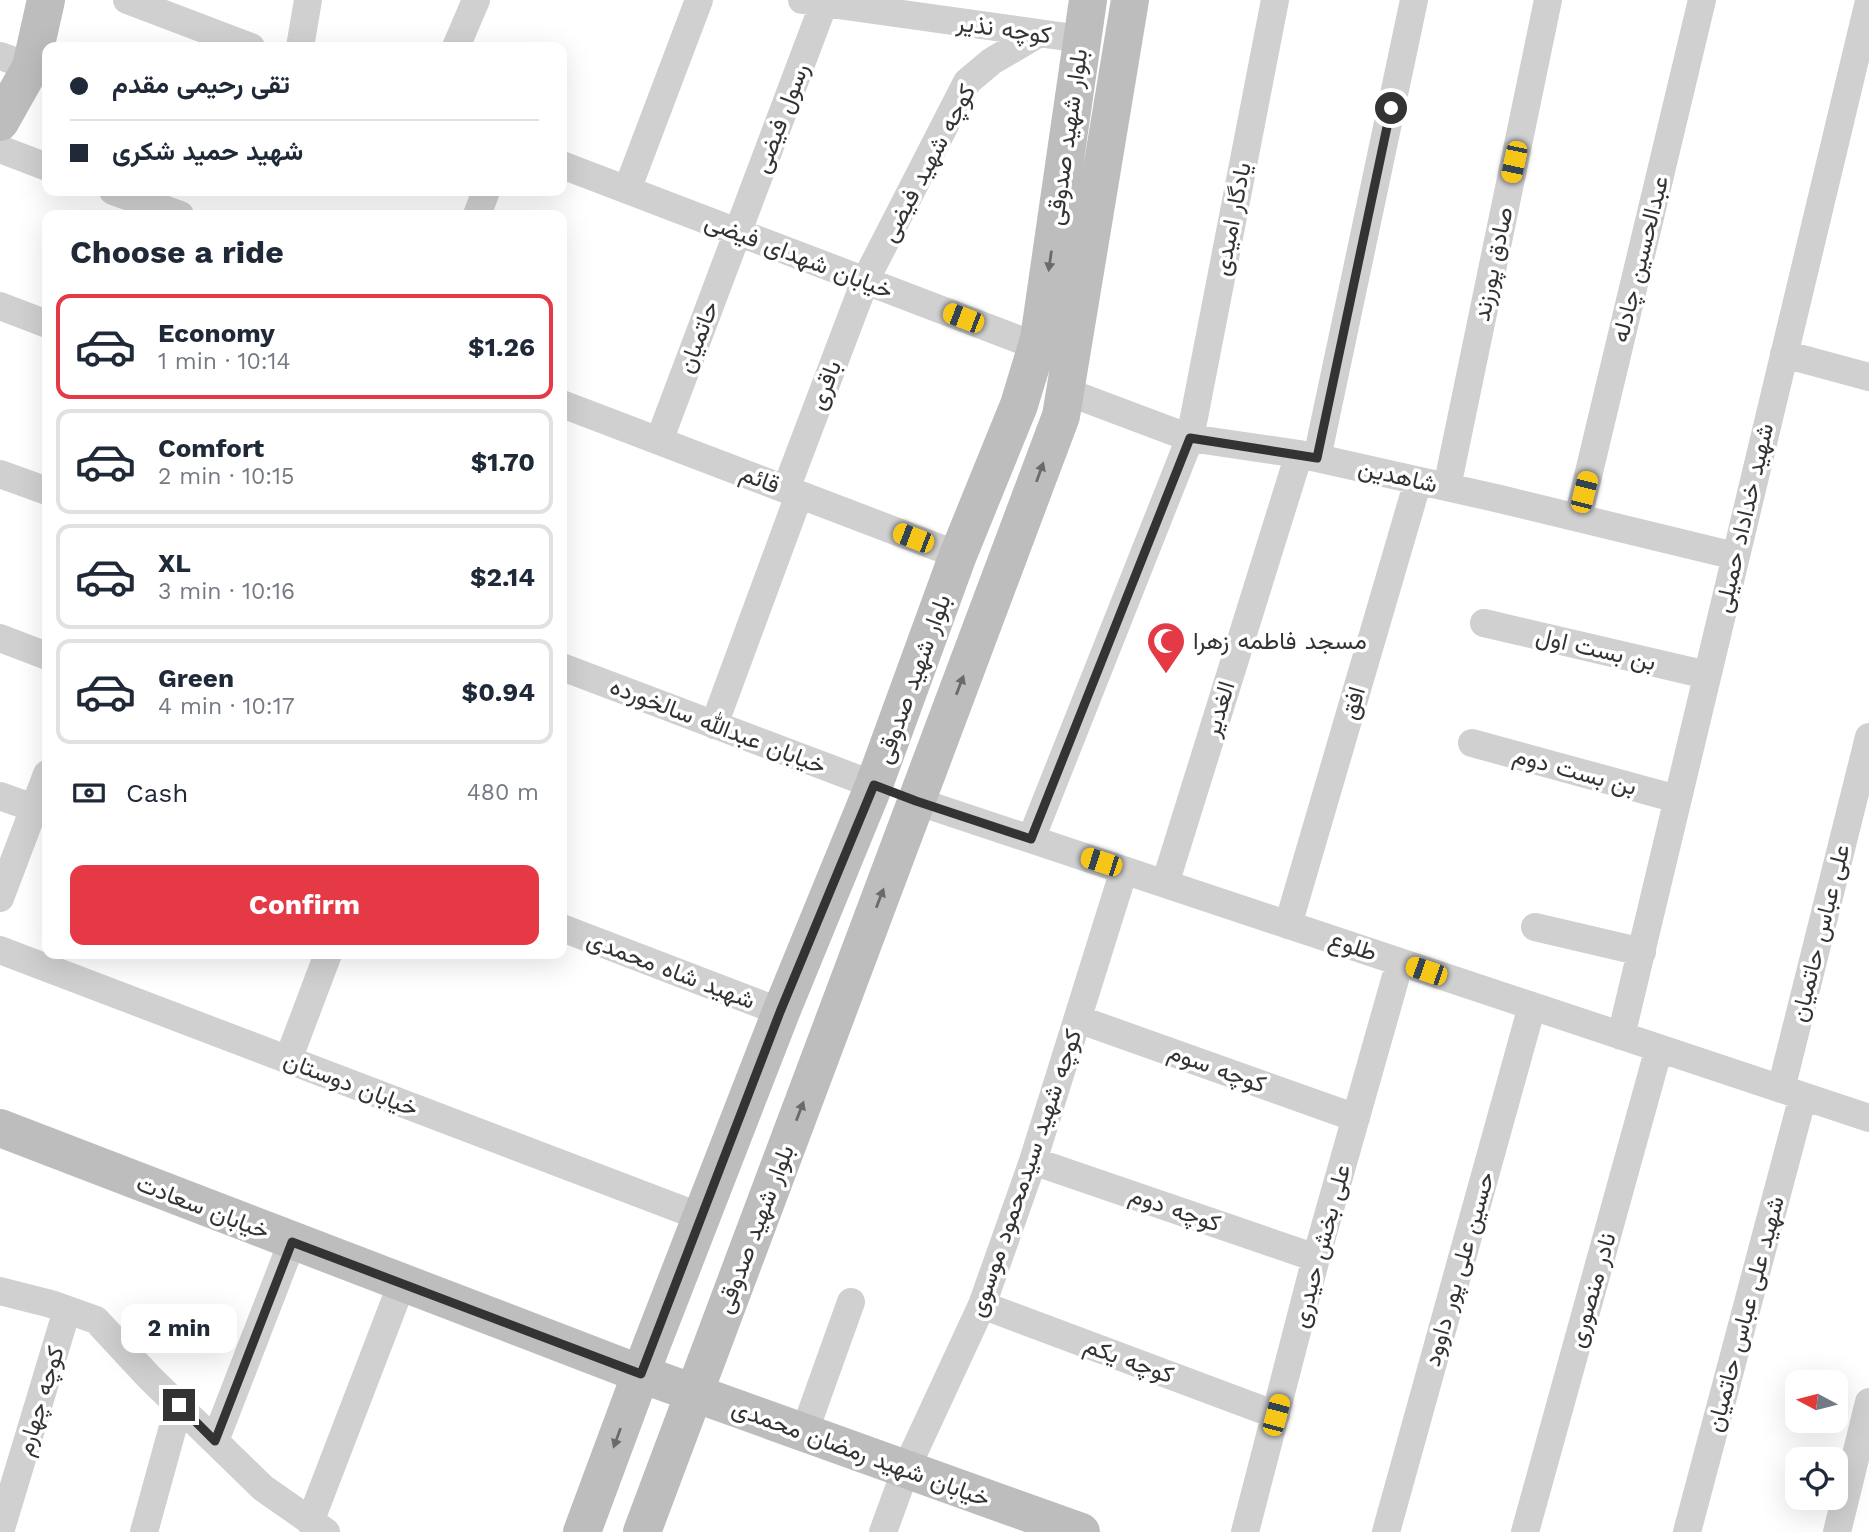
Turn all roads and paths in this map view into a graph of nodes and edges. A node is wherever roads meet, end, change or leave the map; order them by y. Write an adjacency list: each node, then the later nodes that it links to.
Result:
1 (46, 0): 19 (main road)
2 (127, 0): 16 (street)
3 (308, 0): 17 (street)
4 (476, 0): 18 (street)
5 (699, 0): 24 (street)
6 (1088, 0): 15 (main road, بلوار شهید صدوقی)
7 (1130, 0): 34 (main road, بلوار شهید صدوقی)
8 (1275, 0): 36 (street, یادگار امیدی)
9 (1414, 0): 38 (street, الغدیر)
10 (1548, 0): 41 (street, صادق پورزند)
11 (1702, 0): 44 (street, عبدالحسین چادله)
12 (813, 1): 14 (street, کوچه نذیر); 27 (street, رسول فیضی)
13 (1869, 1): 32 (street, شهید خداداد حمیلی)
14 (1038, 34): 15 (street, کوچه نذیر); 28 (street, کوچه شهید فیضی)
15 (1081, 40): 31 (main road, بلوار شهید صدوقی, one-way to 31)
16 (238, 42)
17 (301, 42)
18 (458, 42)
19 (15, 62): 20 (main road)
20 (0, 121)
21 (0, 149): 22 (street)
22 (42, 165)
23 (567, 167): 24 (street, خیابان شهدای فیضی)
24 (627, 190): 27 (street, خیابان شهدای فیضی)
25 (127, 196): 26 (street)
26 (166, 210)
27 (737, 232): 28 (street, خیابان شهدای فیضی); 37 (street, حاتمیان)
28 (865, 281): 31 (street, خیابان شهدای فیضی); 43 (street, باقری)
29 (0, 306): 30 (street)
30 (42, 322)
31 (1037, 346): 45 (main road, بلوار شهید صدوقی)
32 (1784, 354): 33 (street); 46 (street, شهید خداداد حمیلی)
33 (1869, 377)
34 (1065, 391): 36 (street, شاهدین); 58 (main road, بلوار شهید صدوقی, one-way to 34)
35 (567, 410): 37 (street, قائم)
36 (1190, 438): 38 (street, شاهدین); 60 (street, یادگار امیدی)
37 (659, 441): 43 (street, قائم)
38 (1308, 456): 40 (street, شاهدین); 62 (street, الغدیر)
39 (0, 474): 42 (street)
40 (1418, 481): 41 (street, شاهدین); 64 (street, افق)
41 (1447, 487): 44 (street, شاهدین)
42 (42, 489)
43 (792, 492): 45 (street, قائم); 52 (street, باقری)
44 (1578, 518): 46 (street, شاهدین)
45 (958, 555): 55 (main road, بلوار شهید صدوقی)
46 (1735, 556): 51 (street, شهید خداداد حمیلی)
47 (1484, 623): 51 (street, بن بست اول)
48 (0, 638): 49 (street)
49 (42, 654)
50 (567, 669): 52 (street, خیابان عبدالله سالخورده)
51 (1707, 674): 57 (street, شهید خداداد حمیلی)
52 (713, 724): 55 (street, خیابان عبدالله سالخورده)
53 (1869, 737): 77 (street, علی عباس حاتمیان)
54 (1472, 743): 57 (street, بن بست دوم)
55 (874, 785): 58 (main road); 72 (main road, بلوار شهید صدوقی)
56 (0, 796): 59 (street)
57 (1677, 799): 68 (street, شهید خداداد حمیلی)
58 (916, 801): 60 (street, طلوع); 91 (main road, بلوار شهید صدوقی, one-way to 58)
59 (41, 811): 63 (street)
60 (1031, 839): 61 (street, طلوع)
61 (1124, 870): 62 (street, طلوع); 73 (street, کوچه شهید سیدمحمود موسوی)
62 (1165, 884): 64 (street, طلوع)
63 (0, 898)
64 (1288, 925): 70 (street, طلوع)
65 (1535, 927): 68 (street)
66 (567, 930): 72 (street, شهید شاه محمدی)
67 (0, 950): 76 (street, خیابان دوستان)
68 (1642, 952): 74 (street, شهید خداداد حمیلی)
69 (326, 959): 76 (street)
70 (1400, 962): 71 (street, طلوع); 78 (street, علی بخش حیدری)
71 (1532, 1006): 74 (street, طلوع); 106 (street, حسین علی پور داوود)
72 (780, 1012): 82 (main road, بلوار شهید صدوقی)
73 (1078, 1019): 78 (street, کوچه سوم); 81 (street, کوچه شهید سیدمحمود موسوی)
74 (1621, 1036): 75 (street, طلوع)
75 (1659, 1048): 77 (street, طلوع); 107 (street, نادر منصوری)
76 (288, 1060): 82 (street, خیابان دوستان)
77 (1792, 1092): 79 (street, طلوع); 108 (street, شهید علی عباس حاتمیان)
78 (1356, 1118): 84 (street, علی بخش حیدری)
79 (1869, 1118)
80 (0, 1128): 83 (main road, خیابان سعادت)
81 (1033, 1161): 84 (street, کوچه دوم); 88 (street, کوچه شهید سیدمحمود موسوی)
82 (701, 1217): 90 (main road, بلوار شهید صدوقی)
83 (292, 1242): 85 (main road, خیابان سعادت); 96 (street)
84 (1317, 1258): 94 (street, علی بخش حیدری)
85 (402, 1283): 90 (main road, خیابان سعادت); 98 (street)
86 (0, 1291): 89 (street)
87 (850, 1302): 95 (street)
88 (982, 1306): 94 (street, کوچه یکم); 97 (street, کوچه شهید سیدمحمود موسوی)
89 (67, 1310): 93 (street); 99 (street, کوچه چهارم)
90 (641, 1374): 91 (main road, خیابان شهید رمضان محمدی); 101 (main road, بلوار شهید صدوقی, one-way to 101)
91 (694, 1393): 95 (main road, خیابان شهید رمضان محمدی); 102 (main road, بلوار شهید صدوقی)
92 (1869, 1402): 109 (street)
93 (179, 1405): 96 (street); 100 (street)
94 (1276, 1415): 105 (street, علی بخش حیدری)
95 (804, 1433): 97 (main road, خیابان شهید رمضان محمدی)
96 (215, 1441): 98 (street)
97 (906, 1469): 103 (street, کوچه شهید سیدمحمود موسوی); 104 (main road, خیابان شهید رمضان محمدی)
98 (303, 1524)
99 (0, 1532)
100 (144, 1532)
101 (582, 1532)
102 (642, 1532)
103 (883, 1532)
104 (1081, 1532)
105 (1245, 1532)
106 (1386, 1532)
107 (1525, 1532)
108 (1687, 1532)
109 (1838, 1532)

